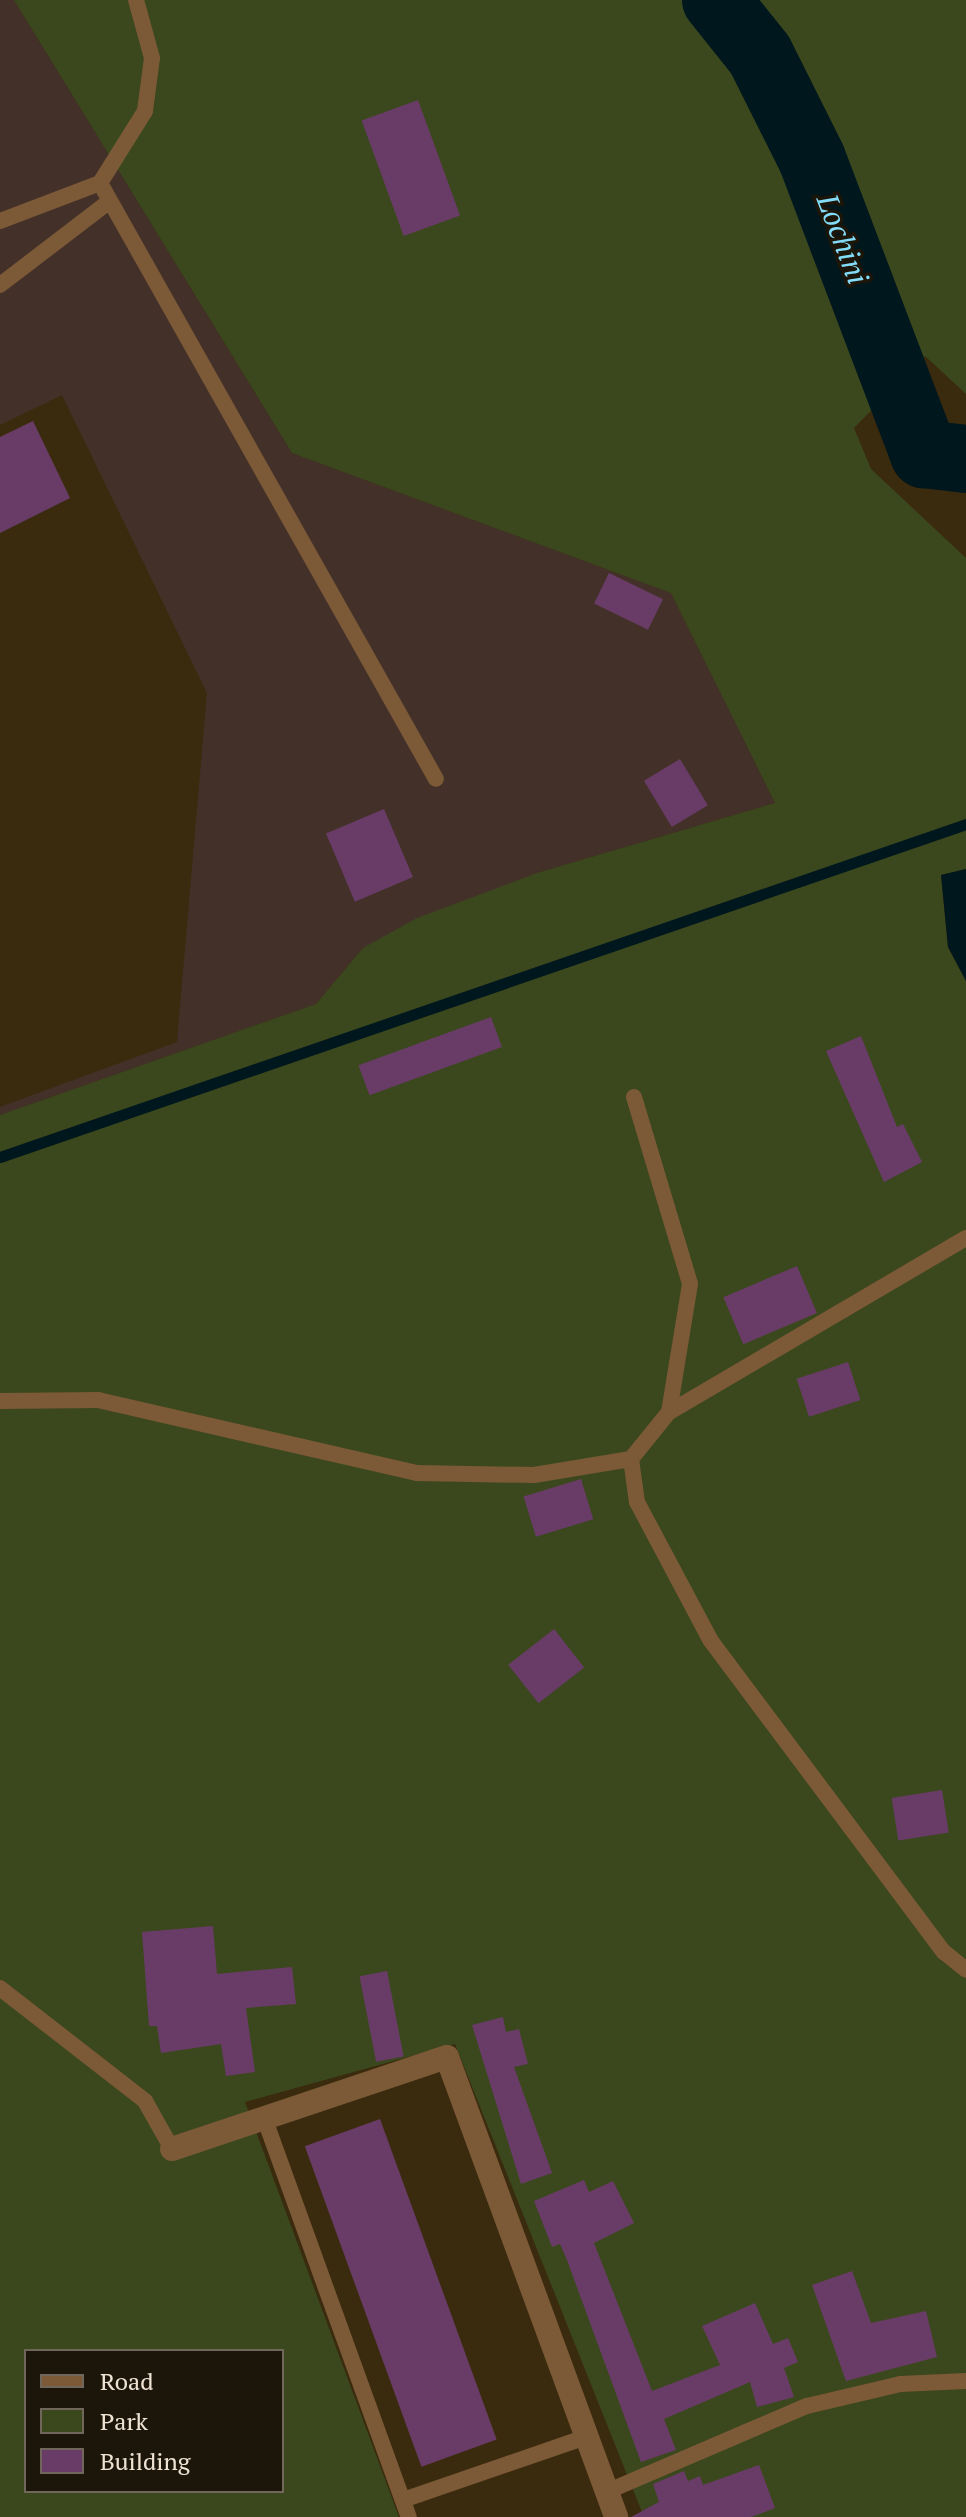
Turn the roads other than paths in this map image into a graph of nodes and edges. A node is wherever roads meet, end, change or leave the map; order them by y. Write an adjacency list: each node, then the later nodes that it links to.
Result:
1 (136, 0): 2 (lane)
2 (100, 183): 3 (lane); 4 (lane)
3 (110, 201): 5 (lane); 6 (lane)
4 (0, 221)
5 (0, 285)
6 (436, 779)
7 (634, 1097): 10 (lane)
8 (966, 1238): 10 (lane)
9 (0, 1401): 11 (lane)
10 (669, 1412): 11 (lane)
11 (631, 1459): 12 (lane)
12 (966, 1970)
13 (0, 1988): 15 (lane)
14 (265, 2120): 15 (street); 17 (street); 19 (lane)
15 (172, 2149)
16 (966, 2381): 18 (lane)
17 (586, 2437): 18 (street); 19 (lane)
18 (606, 2492): 21 (street)
19 (403, 2500): 20 (lane)
20 (409, 2517)
21 (616, 2517)

